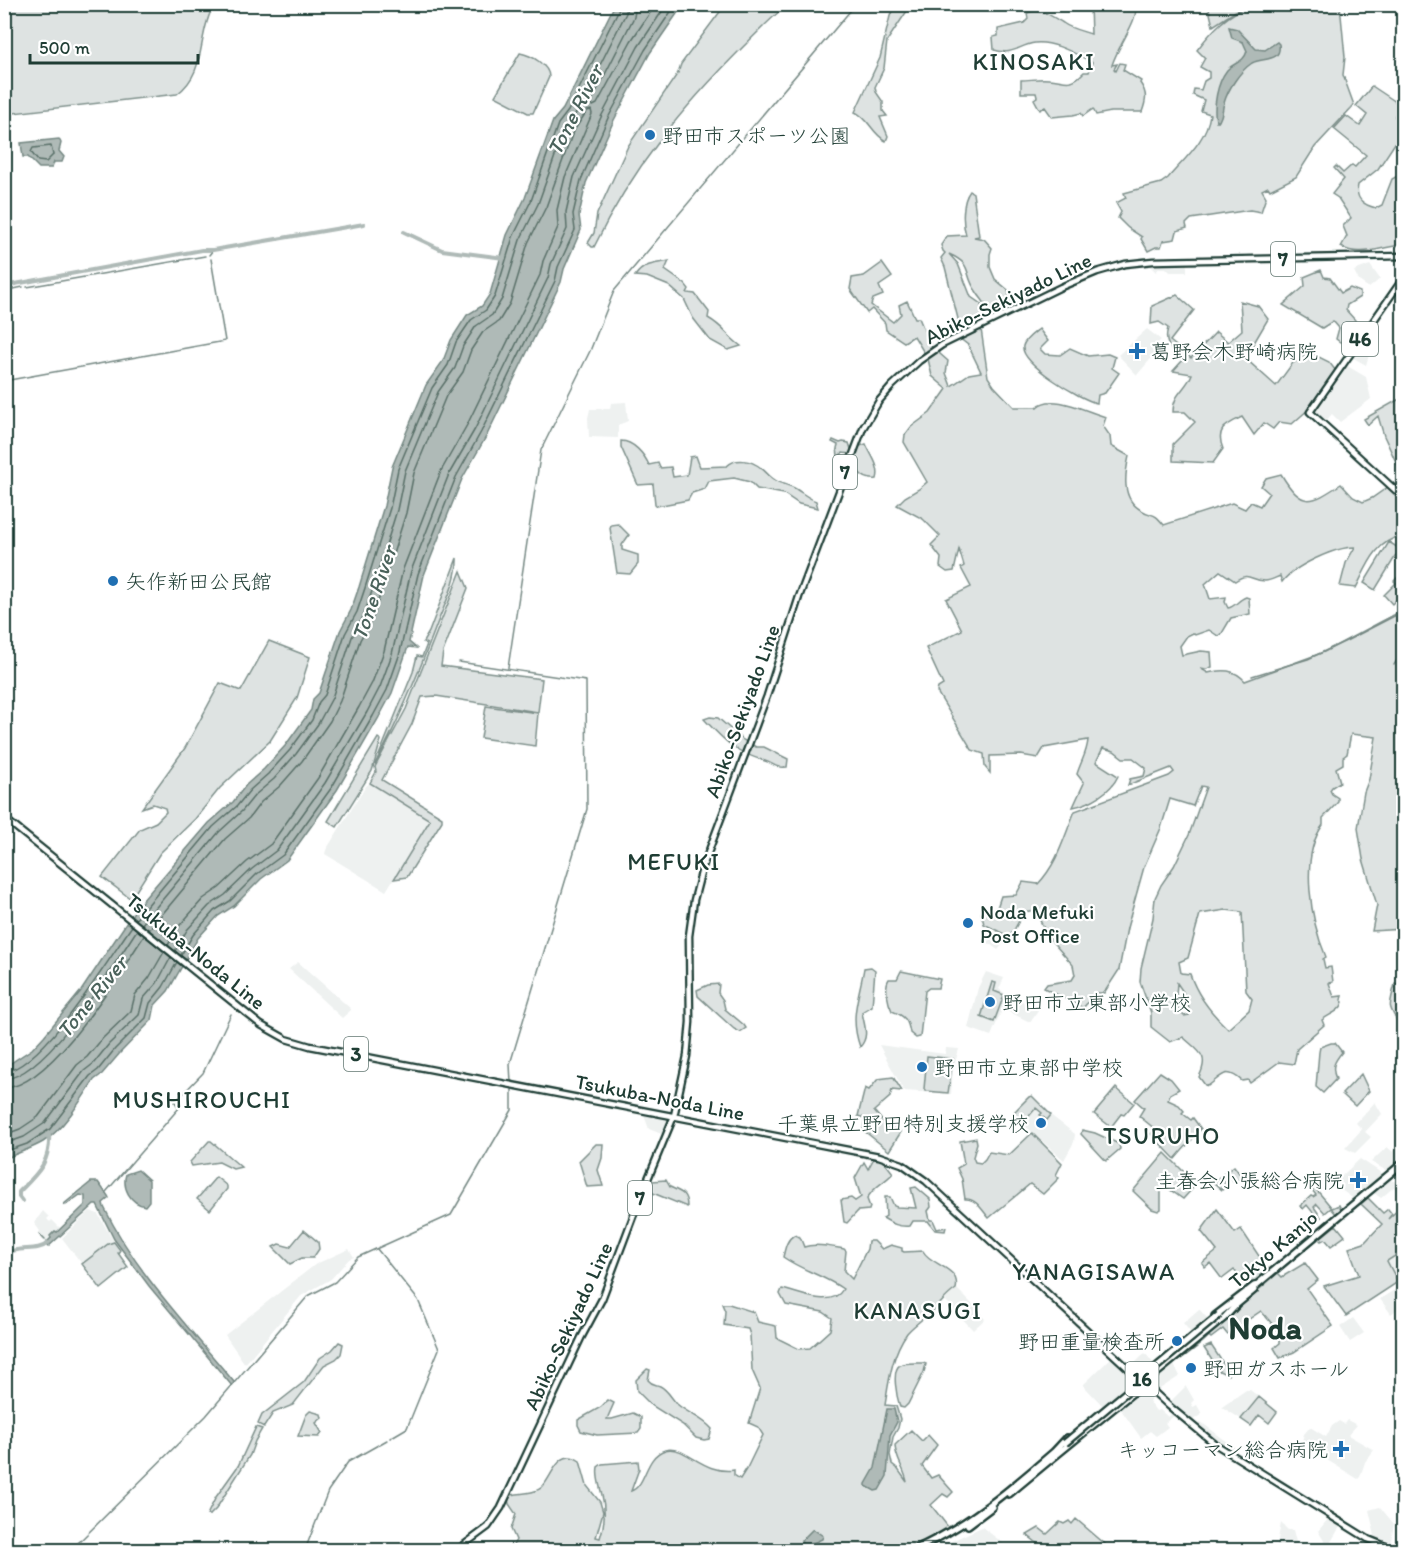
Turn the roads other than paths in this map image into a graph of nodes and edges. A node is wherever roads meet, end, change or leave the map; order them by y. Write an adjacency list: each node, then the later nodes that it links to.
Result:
1 (1404, 256): 5 (main road, Abiko-Sekiyado Line / 7)
2 (1404, 277): 3 (main road, 46)
3 (1404, 498)
4 (4, 818): 5 (main road, Tsukuba-Noda Line / 3)
5 (674, 1116): 10 (main road, Tsukuba-Noda Line / 3); 15 (main road, Abiko-Sekiyado Line / 7)
6 (1404, 1164): 7 (highway, Tokyo Kanjo / 16); 8 (highway, Tokyo Kanjo / 16)
7 (1254, 1286): 9 (highway, Tokyo Kanjo / 16); 10 (highway, 16)
8 (1238, 1303): 9 (highway, Tokyo Kanjo / 16); 11 (highway, 16)
9 (1220, 1317): 12 (highway, 16, bridge)
10 (1139, 1378): 11 (main road, Tsukuba-Noda Line / 3); 13 (highway, 16)
11 (1145, 1384): 14 (highway, 16); 18 (main road, Tsukuba-Noda Line / 3)
12 (1066, 1444): 13 (highway, 16); 14 (highway, 16)
13 (1053, 1453): 16 (highway, 16)
14 (1049, 1461): 17 (highway, 16)
15 (457, 1551)
16 (914, 1551)
17 (920, 1551)
18 (1395, 1551)

